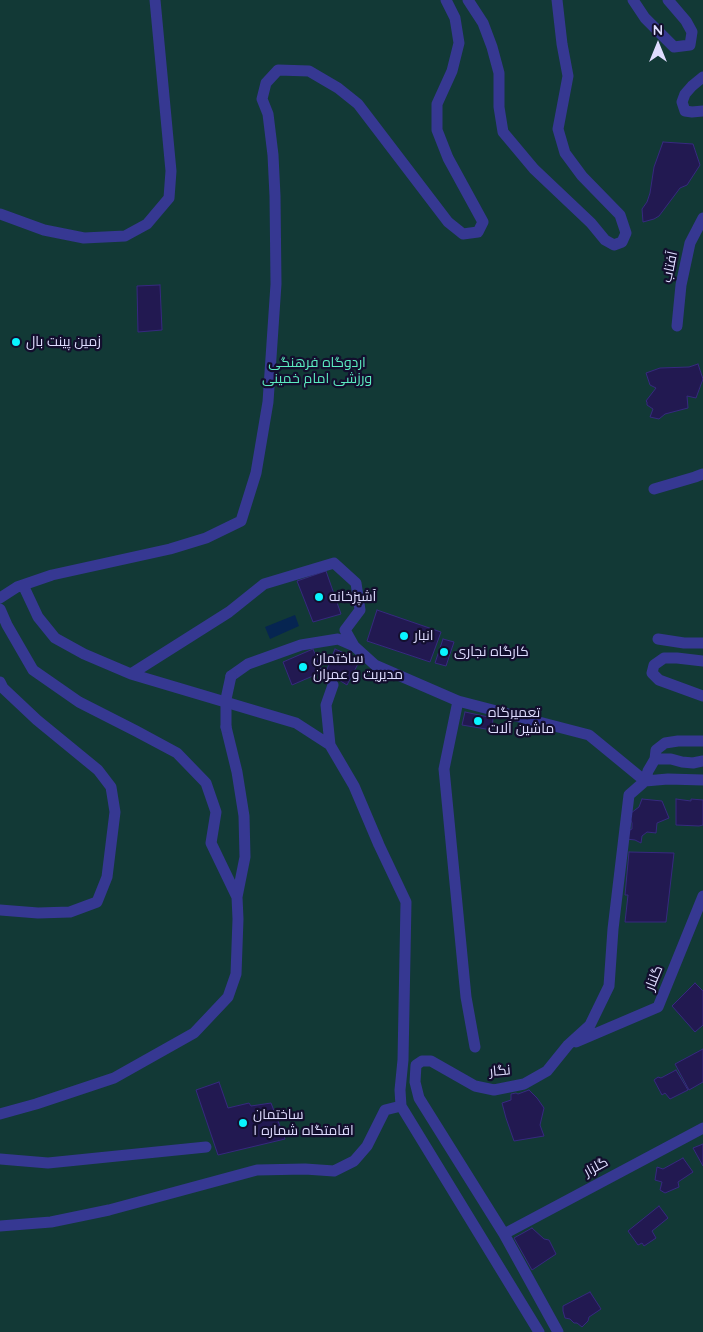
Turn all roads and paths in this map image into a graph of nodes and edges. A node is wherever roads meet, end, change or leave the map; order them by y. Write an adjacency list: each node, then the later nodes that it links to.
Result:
1 (155, 0): 9 (street)
2 (446, 0): 14 (street)
3 (468, 0): 4 (street)
4 (557, 0)
5 (633, 0): 6 (street)
6 (668, 0)
7 (703, 77): 8 (street)
8 (703, 111)
9 (0, 214)
10 (703, 218): 11 (street, آفتاب)
11 (677, 326)
12 (703, 474): 13 (street)
13 (654, 489)
14 (23, 585): 15 (street); 21 (street)
15 (0, 598)
16 (0, 609): 33 (street)
17 (658, 639): 18 (street)
18 (703, 643)
19 (354, 646): 21 (street); 25 (street); 33 (street, bridge)
20 (703, 661): 24 (street)
21 (132, 674): 27 (street)
22 (0, 682): 34 (street)
23 (333, 685): 27 (street)
24 (703, 696)
25 (458, 702): 31 (street); 36 (street)
26 (703, 741): 28 (street, نگار)
27 (330, 745): 37 (street)
28 (655, 759): 29 (street); 31 (street, نگار)
29 (703, 761)
30 (703, 780): 31 (street)
31 (645, 782): 35 (street, نگار)
32 (703, 896): 35 (street, گلنار)
33 (237, 897): 40 (street)
34 (0, 910)
35 (568, 1046): 38 (street, نگار)
36 (475, 1047)
37 (402, 1064): 38 (street, نگار); 39 (street)
38 (416, 1066): 45 (street)
39 (401, 1106): 44 (street); 46 (street)
40 (0, 1114)
41 (703, 1128): 45 (street, گلزار)
42 (206, 1147): 43 (street)
43 (0, 1159)
44 (0, 1226)
45 (504, 1234): 47 (street)
46 (540, 1332)
47 (558, 1332)

